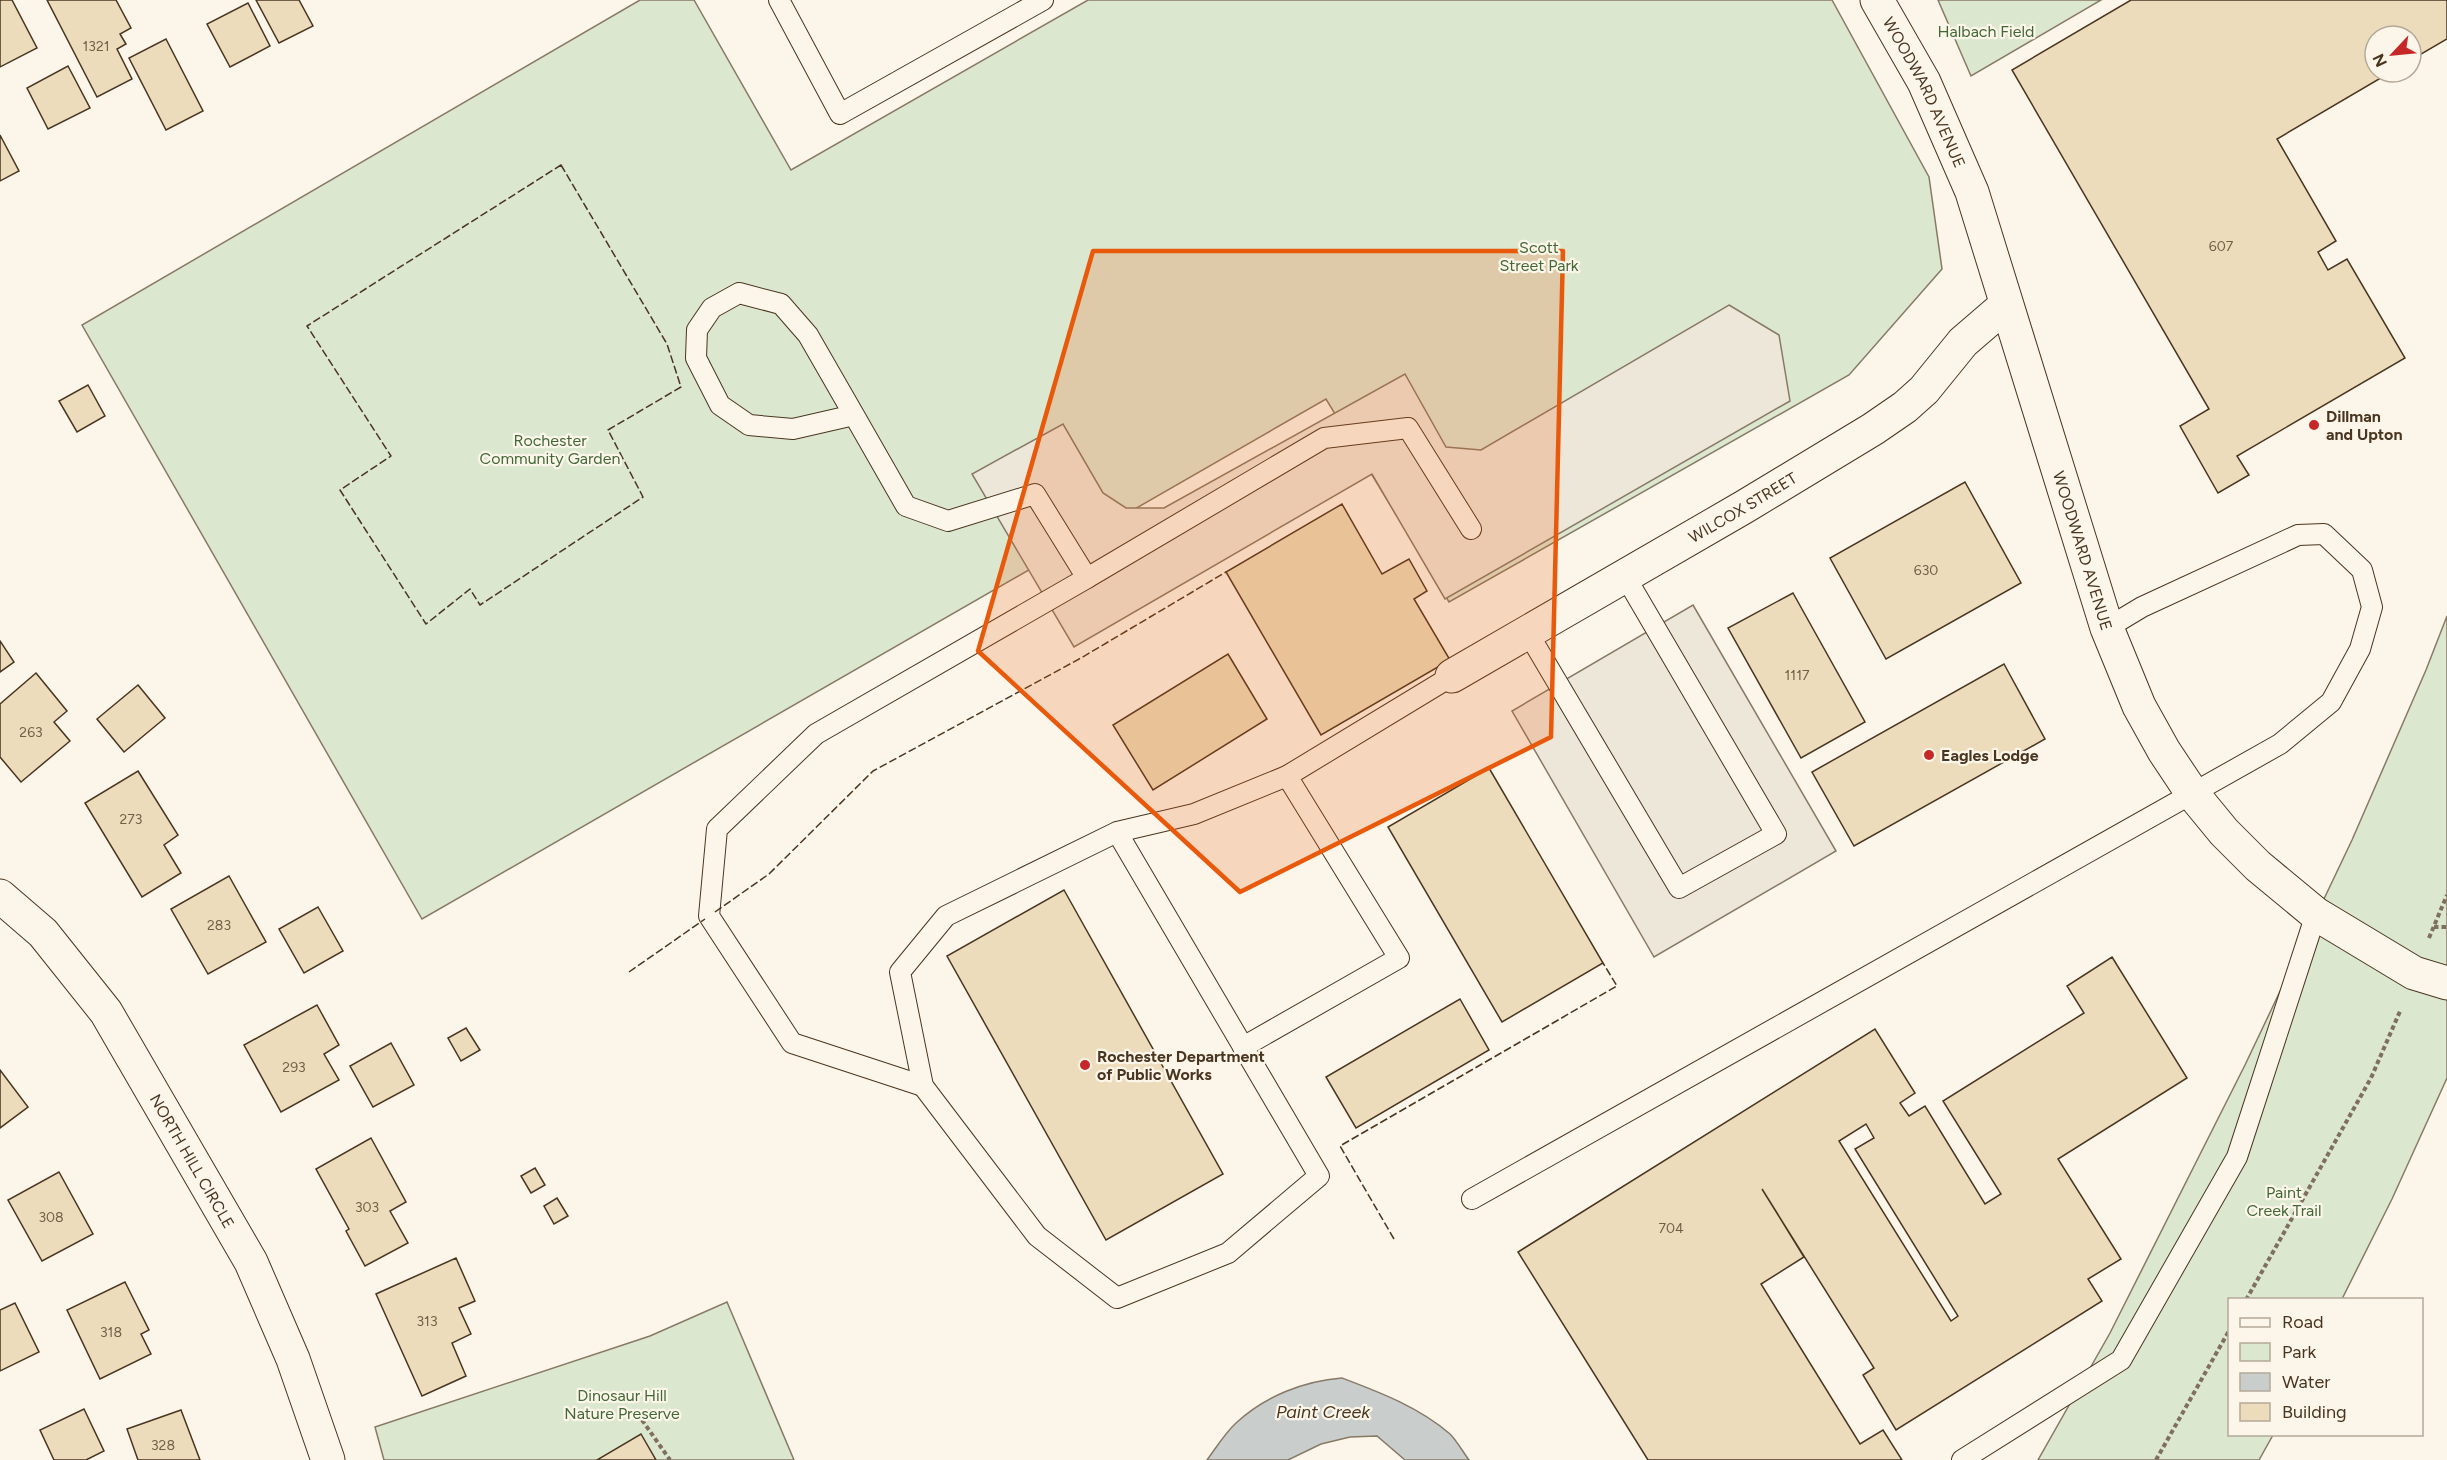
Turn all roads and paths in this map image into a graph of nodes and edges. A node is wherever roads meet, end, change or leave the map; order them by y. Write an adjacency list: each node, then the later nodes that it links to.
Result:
1 (779, 0): 2 (lane)
2 (1043, 0)
3 (1877, 0): 4 (street, WOODWARD AVENUE)
4 (2006, 305): 7 (street, WILCOX STREET); 9 (street, WOODWARD AVENUE)
5 (854, 415): 5 (lane); 8 (lane)
6 (1471, 529): 8 (lane)
7 (1624, 576): 10 (street, WILCOX STREET); 10 (lane)
8 (1087, 578): 24 (lane)
9 (2107, 628): 13 (street, WOODWARD AVENUE); 13 (lane)
10 (1528, 633): 11 (street, WILCOX STREET)
11 (1452, 676): 12 (lane)
12 (1287, 776): 14 (lane); 23 (lane)
13 (2192, 793): 17 (street, WOODWARD AVENUE); 25 (lane)
14 (1117, 832): 23 (lane); 24 (lane)
15 (2447, 895): 18 (path)
16 (0, 896): 29 (street, NORTH HILL CIRCLE)
17 (2316, 915): 21 (street, WOODWARD AVENUE); 31 (lane)
18 (2434, 927): 19 (path); 20 (path)
19 (2447, 927)
20 (2426, 946)
21 (2447, 983)
22 (2402, 1006): 26 (path)
23 (1243, 1047): 24 (lane)
24 (923, 1086)
25 (1472, 1199)
26 (2247, 1298)
27 (2228, 1331): 32 (path)
28 (642, 1420): 30 (path)
29 (328, 1460)
30 (670, 1460)
31 (1962, 1460)
32 (2156, 1460)

